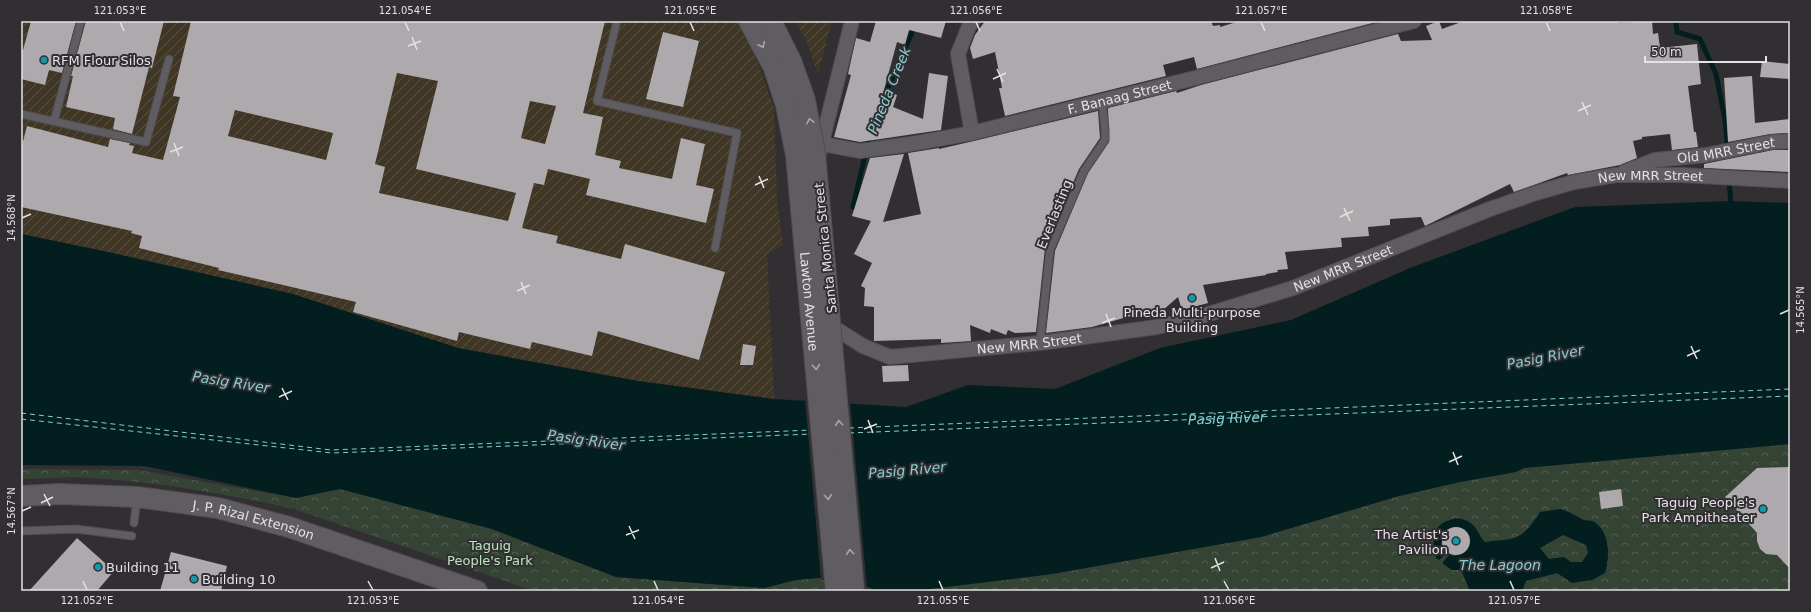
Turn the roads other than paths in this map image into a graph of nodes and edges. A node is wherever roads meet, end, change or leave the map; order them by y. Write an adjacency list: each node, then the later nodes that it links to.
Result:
1 (81, 21): 12 (lane)
2 (617, 21): 19 (lane)
3 (749, 21): 9 (main road, Lawton Avenue, one-way to 9)
4 (771, 21): 9 (main road, Lawton Avenue)
5 (852, 21): 15 (street, Santa Monica Street)
6 (973, 21): 13 (street)
7 (1414, 21): 10 (street, F. Banaag Street)
8 (169, 59): 12 (lane)
9 (782, 65): 31 (main road, Lawton Avenue, one-way to 31, bridge); 32 (main road, Lawton Avenue, one-way to 9, bridge)
10 (1102, 100): 13 (street, F. Banaag Street); 23 (lane, Everlasting)
11 (21, 114): 12 (lane)
12 (54, 121)
13 (972, 133): 15 (street, F. Banaag Street)
14 (1790, 141): 17 (street, Old MRR Street)
15 (822, 144): 16 (street, Santa Monica Street)
16 (815, 168): 20 (street, Santa Monica Street); 21 (street, Santa Monica Street)
17 (1616, 175): 18 (street, New MRR Street); 23 (street, New MRR Street)
18 (1790, 181)
19 (715, 248)
20 (828, 269): 21 (street); 22 (street, Santa Monica Street)
21 (804, 271): 22 (street, Santa Monica Street)
22 (834, 328): 24 (street, Santa Monica Street)
23 (1040, 343): 24 (street, New MRR Street)
24 (890, 357)
25 (21, 496): 26 (main road, J. P. Rizal Extension)
26 (137, 497): 27 (lane); 30 (main road, J. P. Rizal Extension)
27 (134, 523)
28 (21, 531): 29 (lane)
29 (132, 536)
30 (477, 591)
31 (836, 591)
32 (854, 591)

